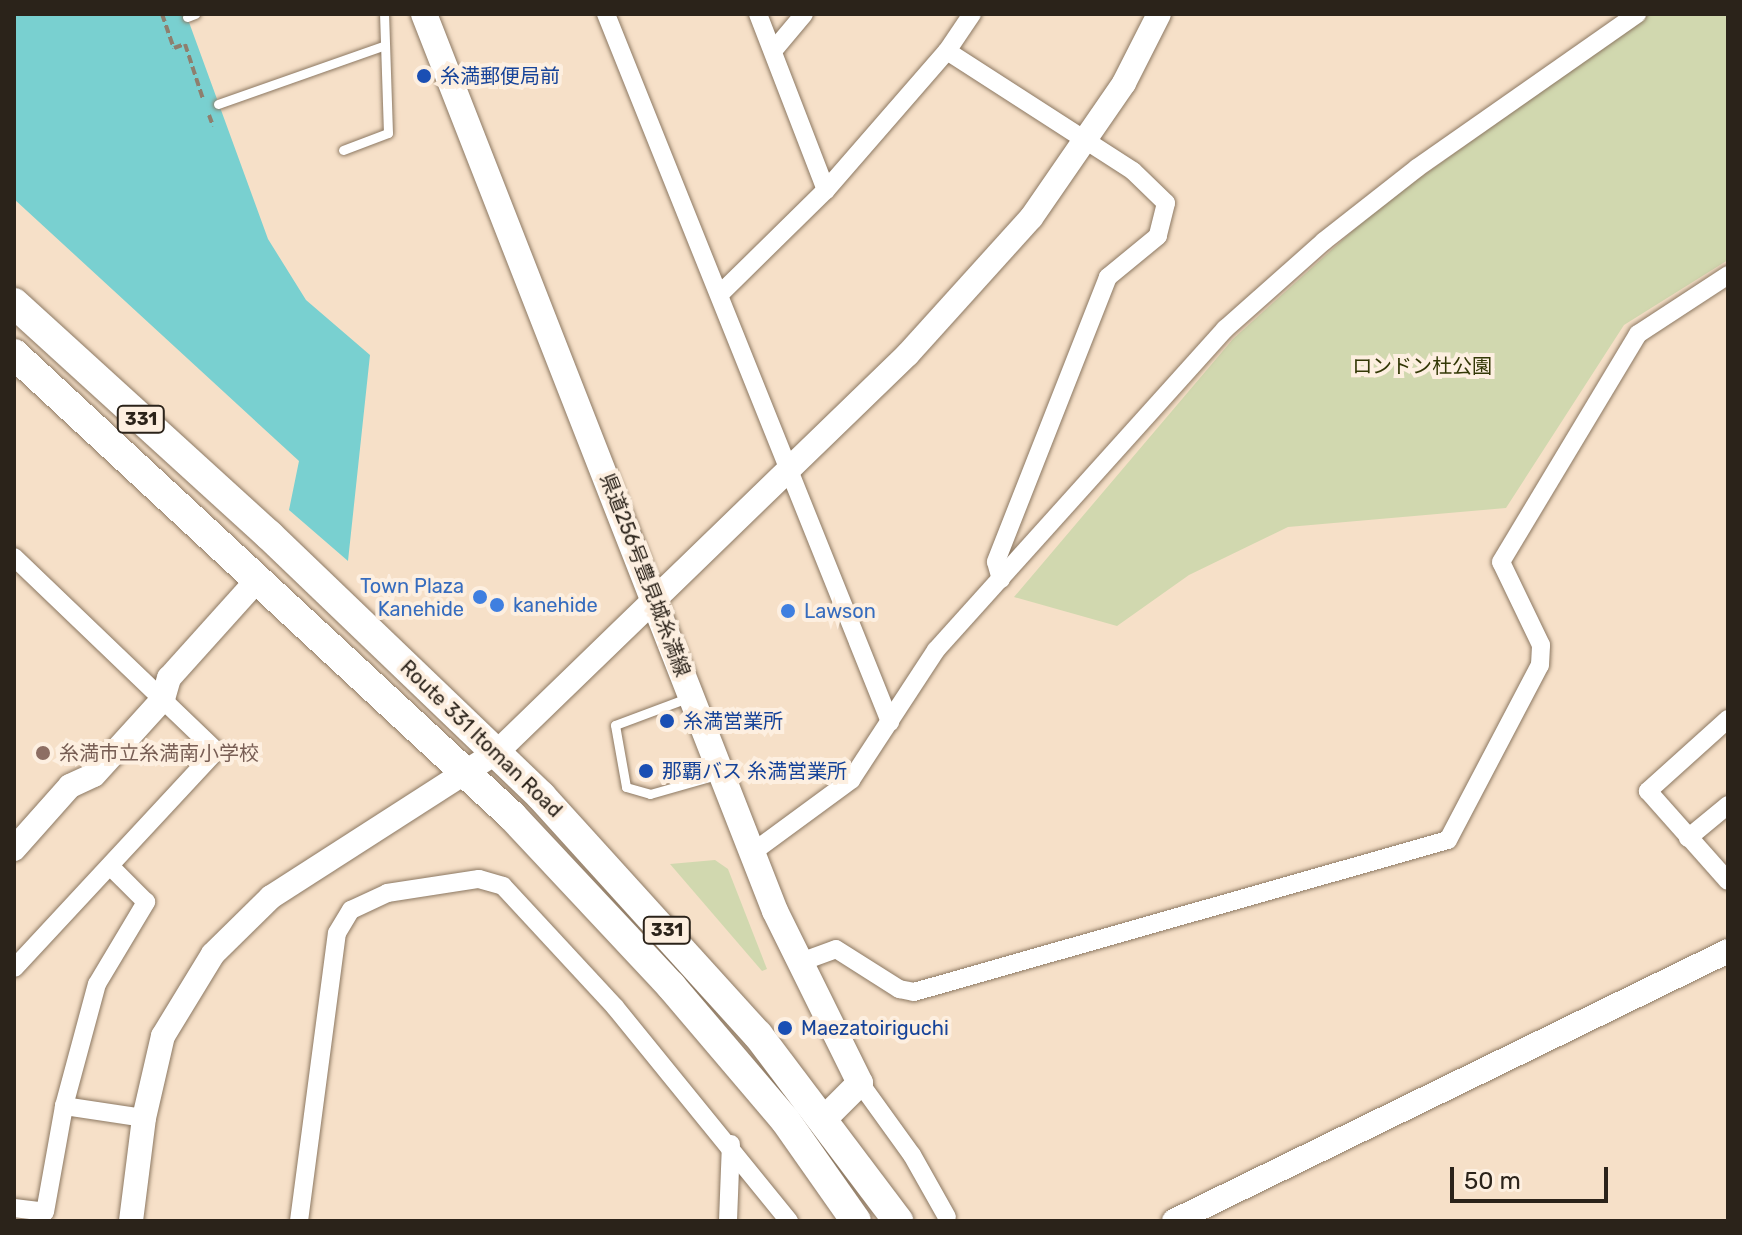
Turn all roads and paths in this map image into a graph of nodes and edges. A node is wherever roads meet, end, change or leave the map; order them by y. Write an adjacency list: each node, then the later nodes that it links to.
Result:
1 (162, 14): 14 (path)
2 (384, 14): 10 (lane)
3 (424, 14): 26 (main road, 県道256号豊見城糸満線)
4 (606, 14): 19 (street)
5 (758, 14): 11 (street)
6 (804, 14): 11 (street)
7 (972, 14): 12 (street)
8 (1159, 14): 15 (street)
9 (1637, 14): 24 (street)
10 (383, 46): 13 (lane); 16 (lane)
11 (773, 51): 17 (street)
12 (947, 51): 15 (street); 17 (street)
13 (218, 104)
14 (213, 126)
15 (1087, 141): 22 (street); 24 (street)
16 (343, 150)
17 (826, 190): 19 (street)
18 (1728, 275): 41 (street)
19 (720, 294): 22 (street)
20 (14, 303): 31 (highway, Route 331 Itoman Road / 331)
21 (14, 354): 25 (highway, Route 331 Itoman Road / 331)
22 (787, 470): 26 (street); 30 (street)
23 (14, 557): 28 (street)
24 (1001, 579): 30 (street)
25 (262, 583): 28 (street); 32 (highway, Route 331 Itoman Road / 331)
26 (654, 598): 27 (main road, 県道256号豊見城糸満線); 31 (street)
27 (693, 696): 33 (main road, 県道256号豊見城糸満線); 33 (lane)
28 (163, 699): 36 (street); 38 (street)
29 (1728, 719): 35 (street)
30 (890, 722): 37 (street)
31 (497, 752): 32 (street); 46 (highway, Route 331 Itoman Road / 331)
32 (467, 773): 45 (street); 54 (highway, Route 331 Itoman Road / 331)
33 (722, 773): 37 (main road, 県道256号豊見城糸満線)
34 (1728, 805): 35 (street)
35 (1688, 838): 39 (street)
36 (14, 849)
37 (753, 852): 41 (main road, 県道256号豊見城糸満線)
38 (111, 867): 42 (street); 44 (street)
39 (1728, 881)
40 (1728, 951): 56 (street)
41 (798, 963): 43 (main road, 県道256号豊見城糸満線)
42 (14, 968)
43 (860, 1083): 46 (main road); 49 (street)
44 (64, 1106): 45 (street); 48 (street)
45 (144, 1118): 50 (street)
46 (825, 1118): 55 (highway, Route 331 Itoman Road / 331)
47 (731, 1144): 51 (street); 52 (street); 53 (street)
48 (14, 1208)
49 (947, 1217)
50 (131, 1221)
51 (299, 1221)
52 (728, 1221)
53 (789, 1221)
54 (856, 1221)
55 (898, 1221)
56 (1174, 1221)

